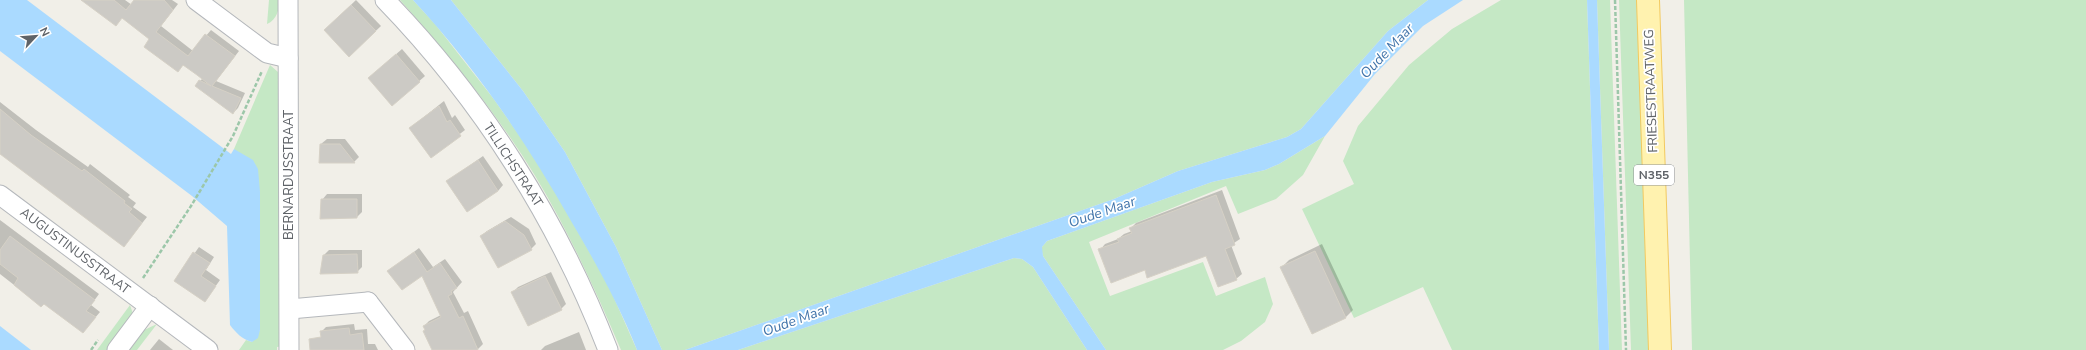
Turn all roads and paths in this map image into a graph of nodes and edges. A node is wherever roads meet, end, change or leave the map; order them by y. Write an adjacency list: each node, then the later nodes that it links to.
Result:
1 (196, 0): 6 (street)
2 (288, 0): 7 (street, BERNARDUSSTRAAT)
3 (385, 0): 18 (street, TILLICHSTRAAT)
4 (1615, 0): 19 (path)
5 (1648, 0): 20 (main road, FRIESESTRAATWEG / N355)
6 (267, 54): 7 (street); 9 (path)
7 (288, 58): 12 (street, BERNARDUSSTRAAT)
8 (0, 195): 11 (street, AUGUSTINUSSTRAAT)
9 (191, 206)
10 (368, 302): 12 (street); 16 (street); 17 (street)
11 (150, 306): 13 (street); 14 (street, AUGUSTINUSSTRAAT)
12 (290, 309): 15 (street, BERNARDUSSTRAAT)
13 (117, 350)
14 (208, 350)
15 (289, 350)
16 (388, 350)
17 (405, 350)
18 (608, 350)
19 (1626, 350)
20 (1660, 350)

